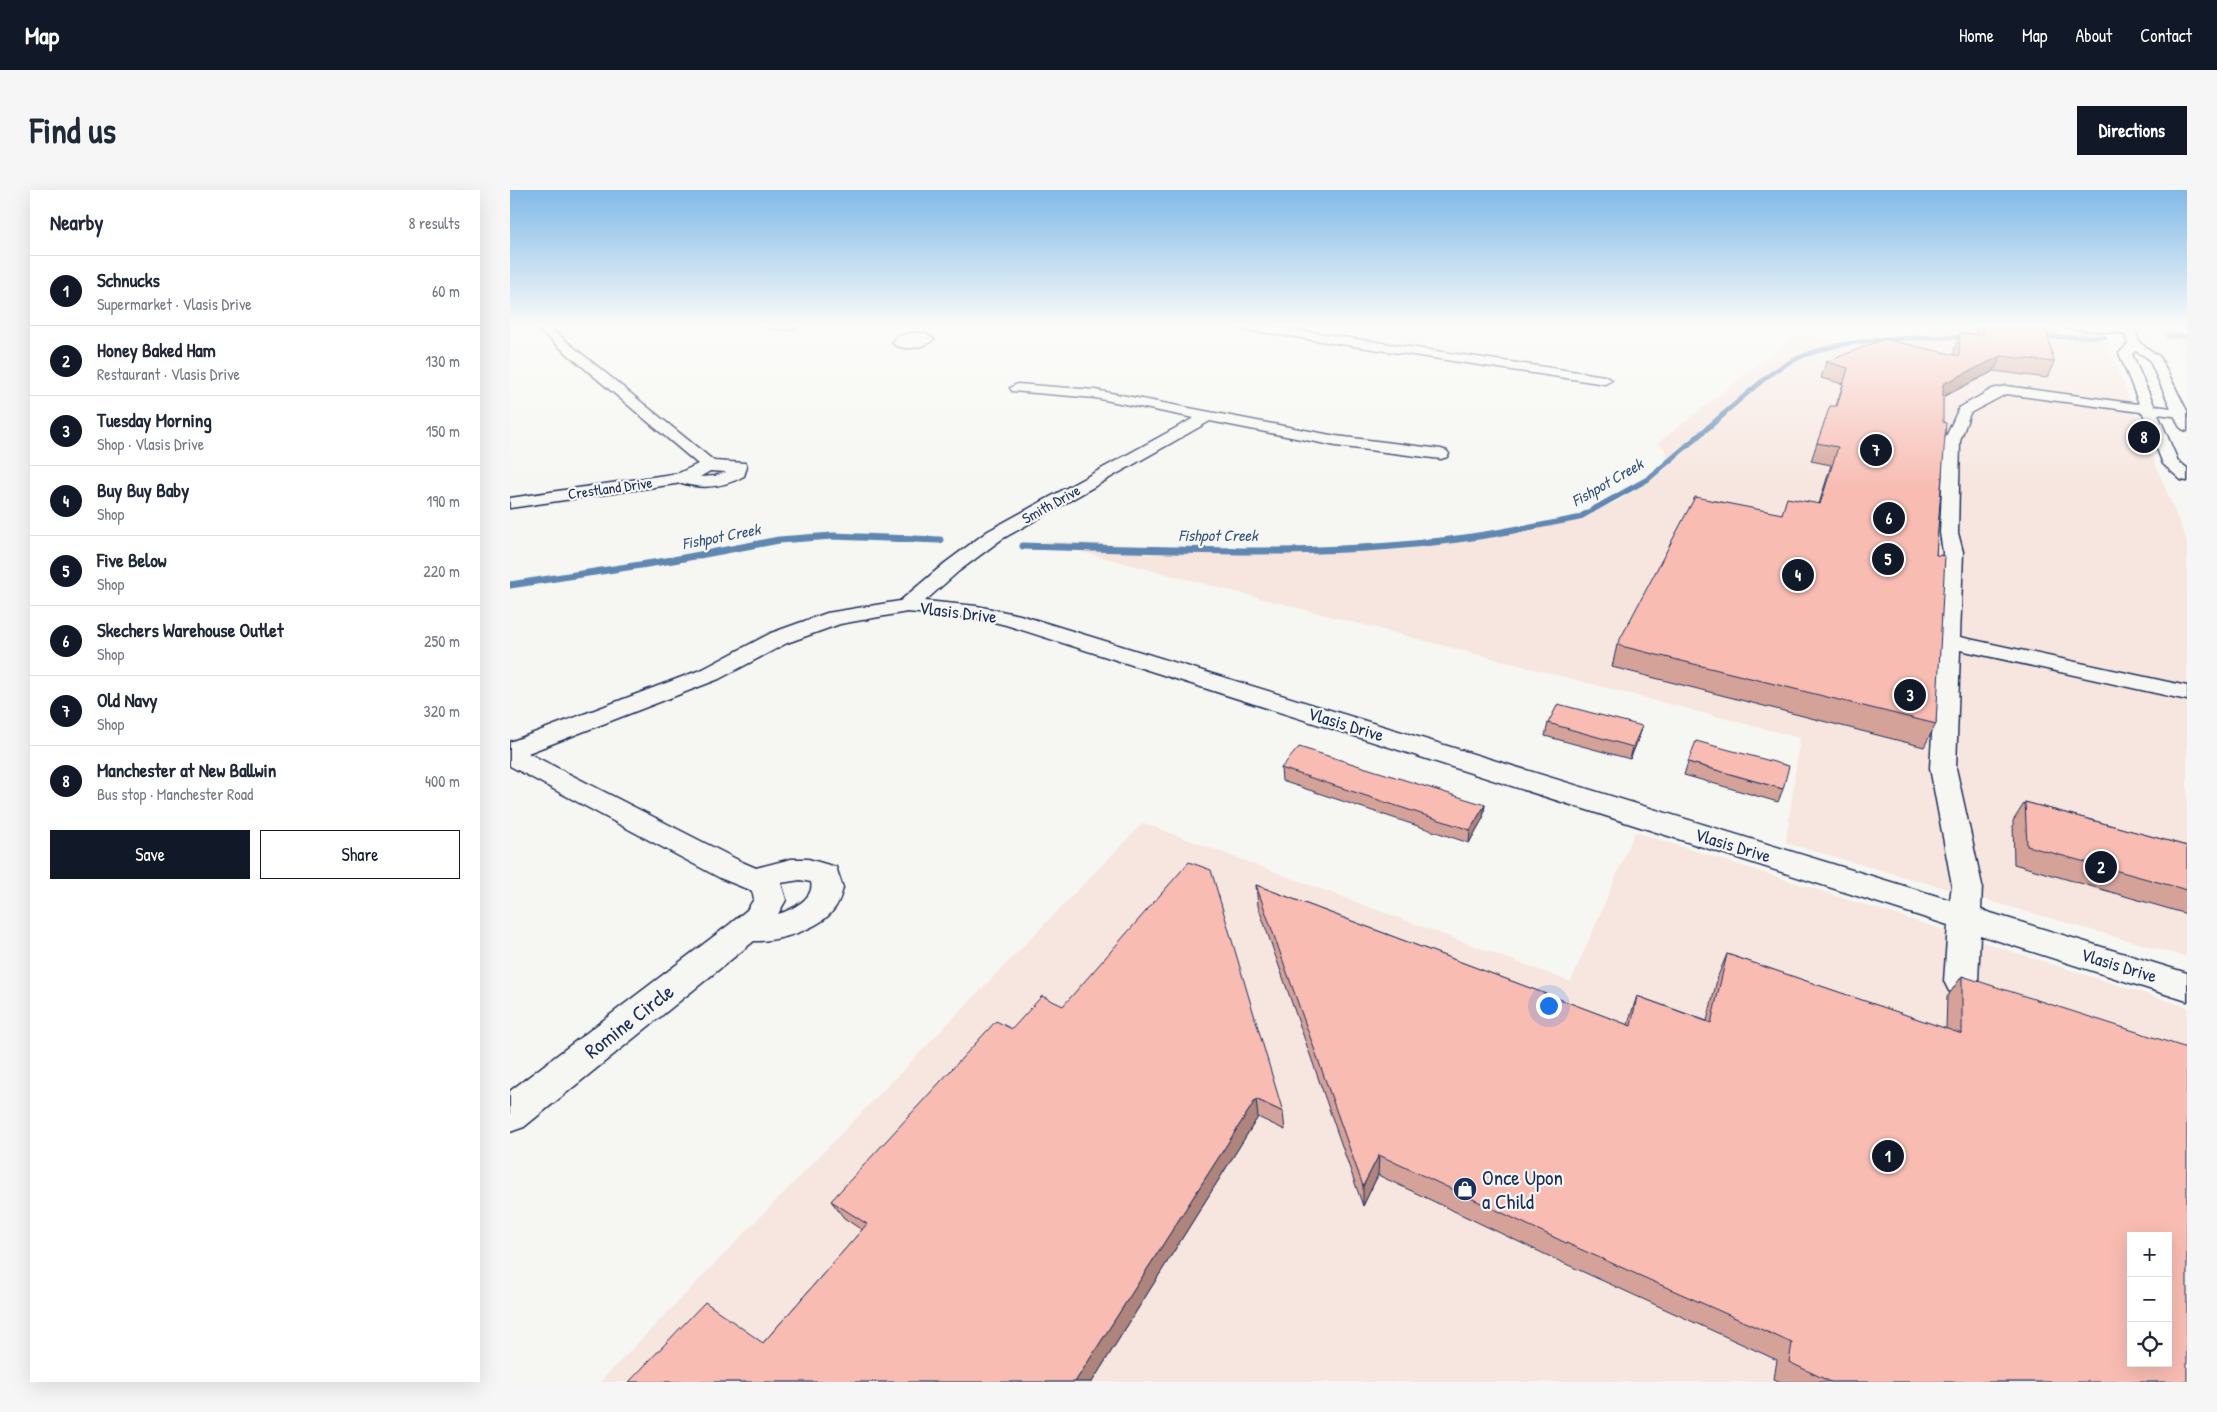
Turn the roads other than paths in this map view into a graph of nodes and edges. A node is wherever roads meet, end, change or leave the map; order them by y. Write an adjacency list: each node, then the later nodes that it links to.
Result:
1 (606, 380): 9 (main road)
2 (2136, 380): 5 (main road)
3 (2165, 380): 7 (main road)
4 (1017, 388): 6 (main road)
5 (2148, 409): 7 (main road); 10 (main road); 14 (main road)
6 (1206, 417): 8 (main road); 13 (main road, Smith Drive)
7 (2185, 418)
8 (1441, 454)
9 (707, 466): 11 (main road, Crestland Drive); 11 (main road)
10 (2187, 476)
11 (682, 478): 12 (main road, Crestland Drive)
12 (510, 503)
13 (907, 606): 16 (main road, Vlasis Drive); 19 (main road, Vlasis Drive)
14 (1949, 641): 15 (main road); 19 (main road)
15 (2187, 694)
16 (510, 751)
17 (510, 755): 18 (main road)
18 (757, 879): 20 (main road, Romine Circle); 20 (main road)
19 (1966, 918): 21 (main road); 22 (main road, Vlasis Drive)
20 (748, 928): 23 (main road, Romine Circle)
21 (1961, 981)
22 (2187, 987)
23 (510, 1114)

